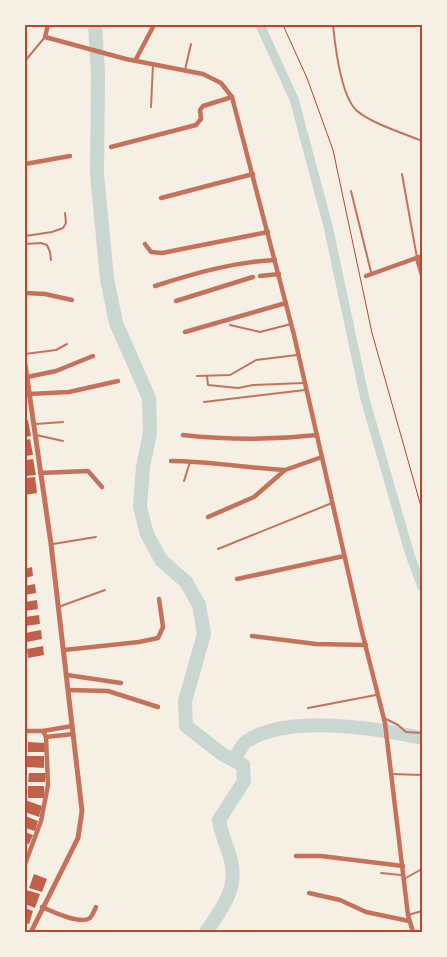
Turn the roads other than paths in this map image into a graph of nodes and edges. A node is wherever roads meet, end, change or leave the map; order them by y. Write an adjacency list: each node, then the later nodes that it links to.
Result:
1 (48, 25): 4 (street)
2 (154, 25): 7 (street)
3 (332, 25): 12 (lane)
4 (45, 37): 6 (lane); 7 (street)
5 (191, 44): 9 (lane)
6 (25, 60)
7 (135, 61): 8 (street)
8 (153, 64): 9 (street); 11 (lane)
9 (185, 70): 10 (street)
10 (232, 97): 13 (street); 16 (street)
11 (151, 107)
12 (422, 141)
13 (111, 147)
14 (70, 156): 15 (street)
15 (25, 164)
16 (252, 174): 19 (street); 21 (street)
17 (402, 174): 25 (lane)
18 (351, 191): 29 (lane)
19 (161, 198)
20 (65, 213): 22 (lane)
21 (268, 232): 24 (street); 27 (street)
22 (25, 236)
23 (25, 244): 26 (lane)
24 (145, 244)
25 (419, 257): 29 (street); 30 (street)
26 (51, 260)
27 (276, 260): 28 (street); 33 (street)
28 (279, 274): 31 (street); 37 (street)
29 (369, 275)
30 (422, 275)
31 (260, 276)
32 (254, 277): 36 (street)
33 (155, 286)
34 (25, 293): 35 (street)
35 (72, 300)
36 (176, 301)
37 (286, 303): 38 (street); 40 (street)
38 (291, 324): 39 (lane); 43 (street)
39 (230, 325)
40 (185, 332)
41 (68, 344): 42 (lane)
42 (25, 354)
43 (299, 355): 47 (lane); 50 (street)
44 (94, 356): 48 (street)
45 (25, 364): 48 (street)
46 (197, 376): 47 (lane)
47 (207, 376): 50 (lane)
48 (26, 379): 52 (street)
49 (118, 381): 52 (street)
50 (305, 383): 51 (street)
51 (307, 390): 53 (lane); 58 (street)
52 (29, 394): 55 (street)
53 (204, 402)
54 (63, 422): 55 (lane)
55 (34, 424): 56 (street)
56 (35, 434): 59 (lane); 64 (street)
57 (183, 435): 58 (street)
58 (318, 435): 60 (street)
59 (63, 441)
60 (322, 457): 63 (street); 67 (street)
61 (171, 460): 62 (street)
62 (191, 461): 63 (street); 65 (lane)
63 (285, 470): 68 (street)
64 (40, 472): 66 (street); 70 (street)
65 (184, 481)
66 (102, 488)
67 (332, 503): 71 (lane); 72 (street)
68 (208, 517)
69 (96, 537): 70 (lane)
70 (50, 544): 76 (street)
71 (218, 549)
72 (344, 556): 73 (street); 78 (street)
73 (237, 579)
74 (105, 590): 76 (lane)
75 (159, 599): 79 (street)
76 (58, 607): 79 (street)
77 (252, 636): 78 (street)
78 (366, 645): 83 (street)
79 (64, 650): 80 (street)
80 (67, 675): 81 (street); 82 (street)
81 (121, 683)
82 (68, 690): 84 (street); 87 (street)
83 (378, 694): 85 (lane); 86 (street)
84 (158, 707)
85 (308, 708)
86 (384, 720): 90 (lane); 93 (street)
87 (72, 726): 89 (street); 91 (street)
88 (25, 731): 89 (street)
89 (43, 731): 92 (street)
90 (422, 733)
91 (73, 734): 92 (street); 102 (street)
92 (46, 736): 96 (street)
93 (392, 774): 94 (lane); 97 (street)
94 (422, 775)
95 (296, 856): 97 (street)
96 (25, 864)
97 (403, 866): 100 (street)
98 (422, 869): 100 (lane)
99 (381, 873): 100 (lane)
100 (404, 877): 105 (street)
101 (309, 893): 106 (street)
102 (42, 907): 103 (street); 107 (street)
103 (96, 907)
104 (422, 911): 105 (lane)
105 (408, 915): 106 (street)
106 (409, 921): 108 (street)
107 (31, 932)
108 (413, 932)

